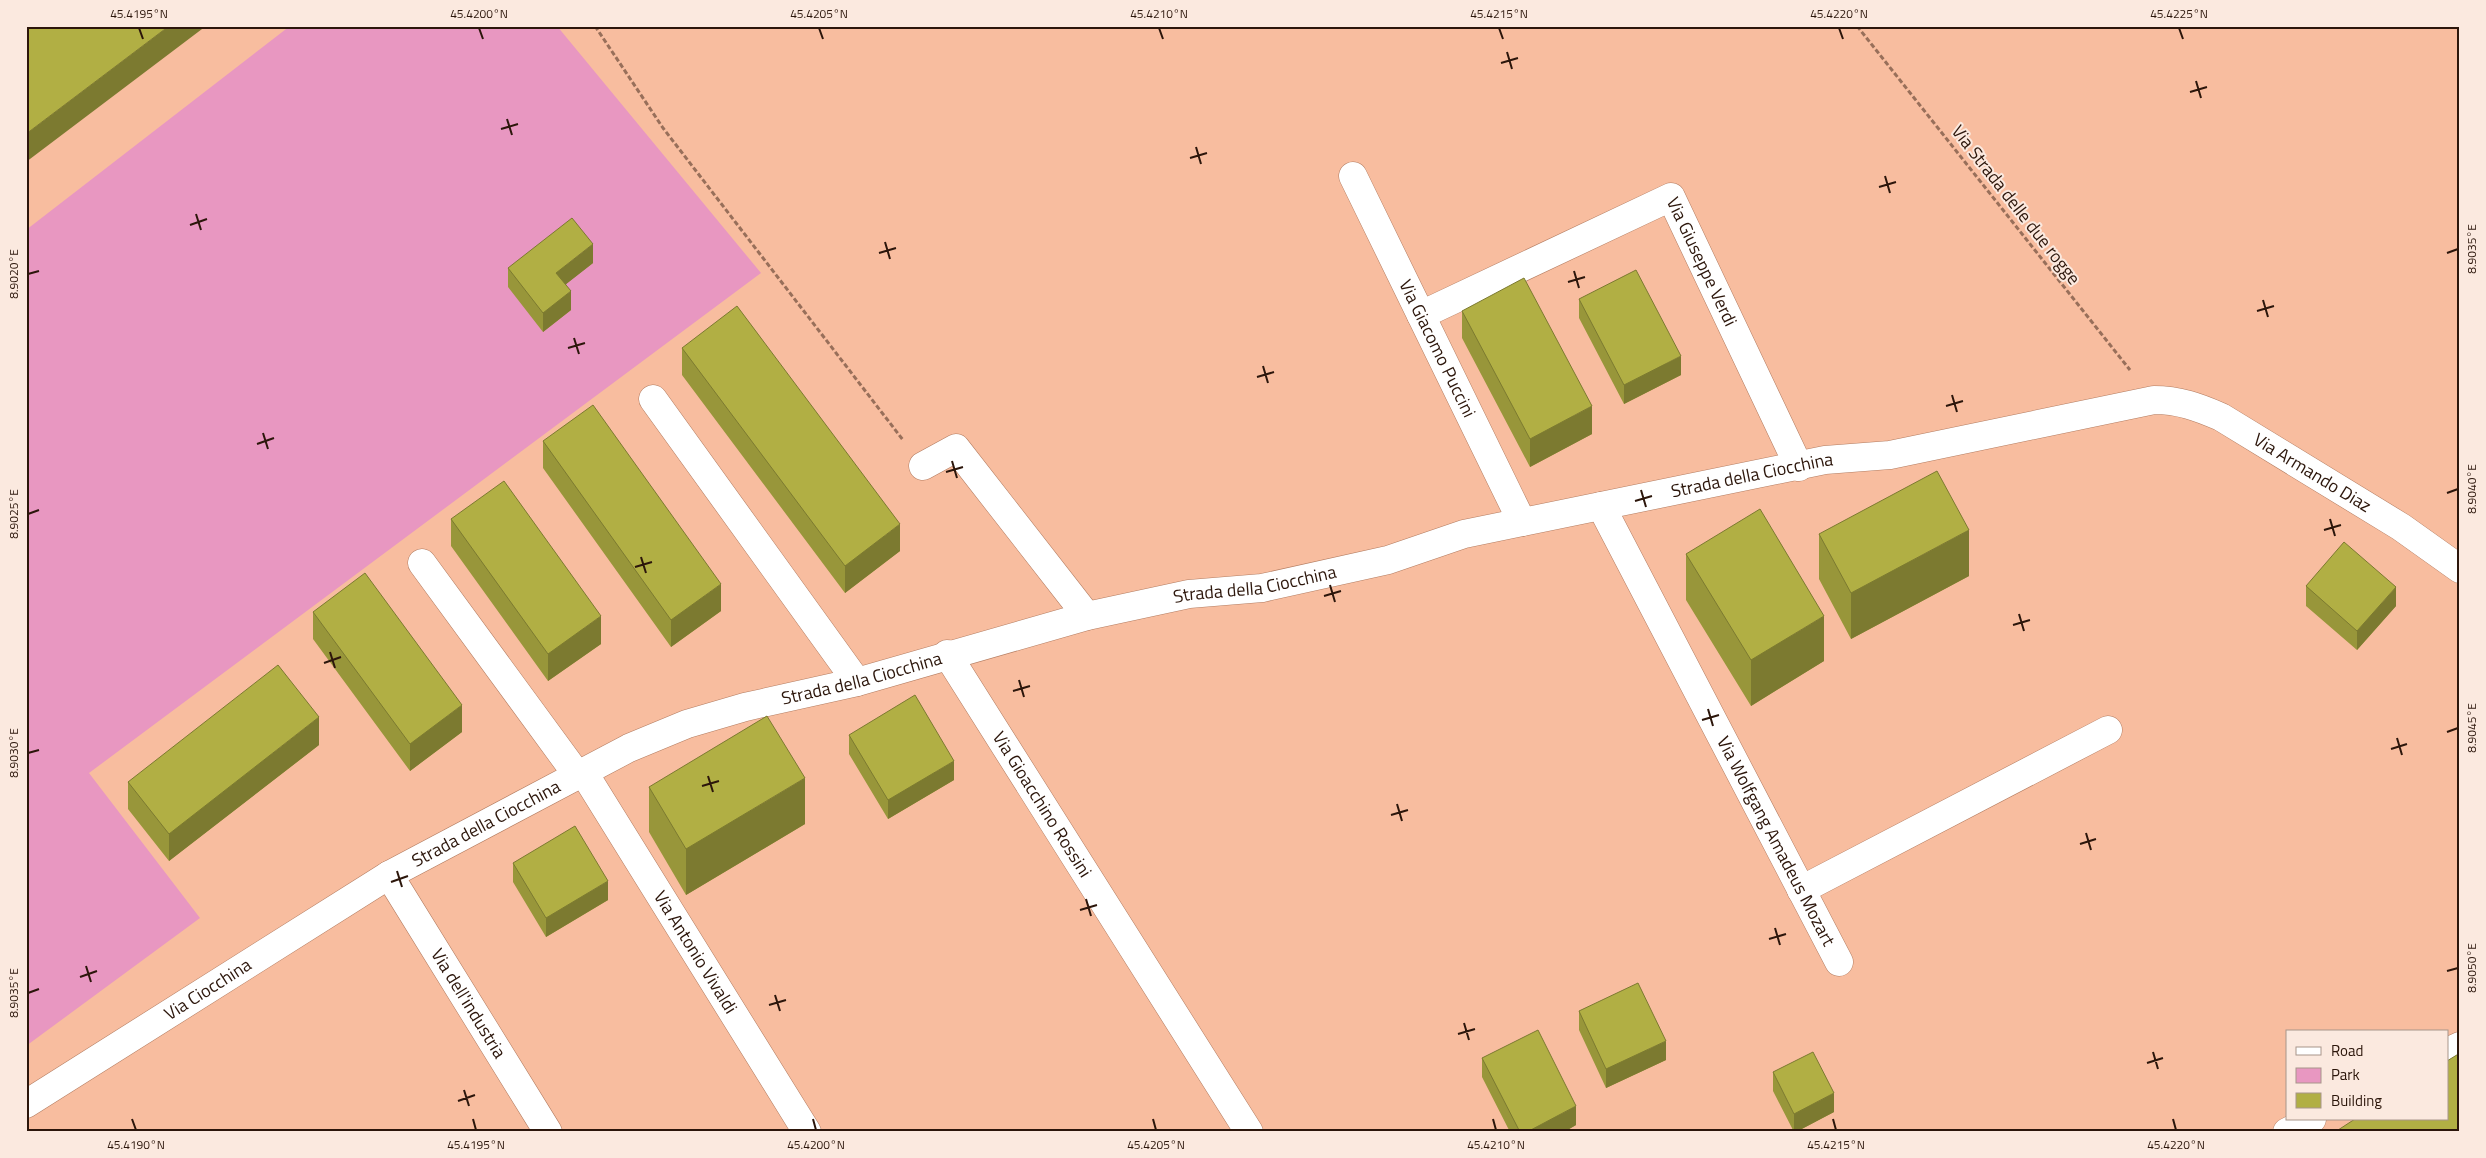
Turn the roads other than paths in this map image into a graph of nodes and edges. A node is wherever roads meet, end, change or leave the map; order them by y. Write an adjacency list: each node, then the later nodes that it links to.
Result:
1 (1353, 176): 2 (street, Via Giacomo Puccini)
2 (1420, 315): 6 (street, Via Giuseppe Verdi); 8 (street, Via Giacomo Puccini)
3 (653, 400): 13 (street)
4 (2154, 400): 6 (street, Strada della Ciocchina); 10 (street, Via Armando Diaz)
5 (923, 466): 11 (street)
6 (1799, 467): 7 (street, Strada della Ciocchina)
7 (1601, 506): 8 (street, Strada della Ciocchina); 17 (street, Via Wolfgang Amadeus Mozart)
8 (1522, 522): 11 (street, Strada della Ciocchina)
9 (422, 563): 15 (street, Via Antonio Vivaldi)
10 (2460, 569)
11 (1087, 616): 12 (street, Strada della Ciocchina)
12 (947, 654): 13 (street, Strada della Ciocchina); 25 (street, Via Gioacchino Rossini)
13 (856, 682): 15 (street, Strada della Ciocchina)
14 (2108, 730): 17 (street)
15 (581, 774): 16 (street, Strada della Ciocchina); 24 (street, Via Antonio Vivaldi)
16 (389, 875): 21 (street, Via Ciocchina); 23 (street, Via dell'industria)
17 (1801, 890): 18 (street, Via Wolfgang Amadeus Mozart)
18 (1839, 962)
19 (2460, 1046): 20 (street)
20 (2448, 1052)
21 (26, 1104)
22 (2310, 1120): 26 (street)
23 (548, 1132)
24 (807, 1132)
25 (1249, 1132)
26 (2287, 1132)

